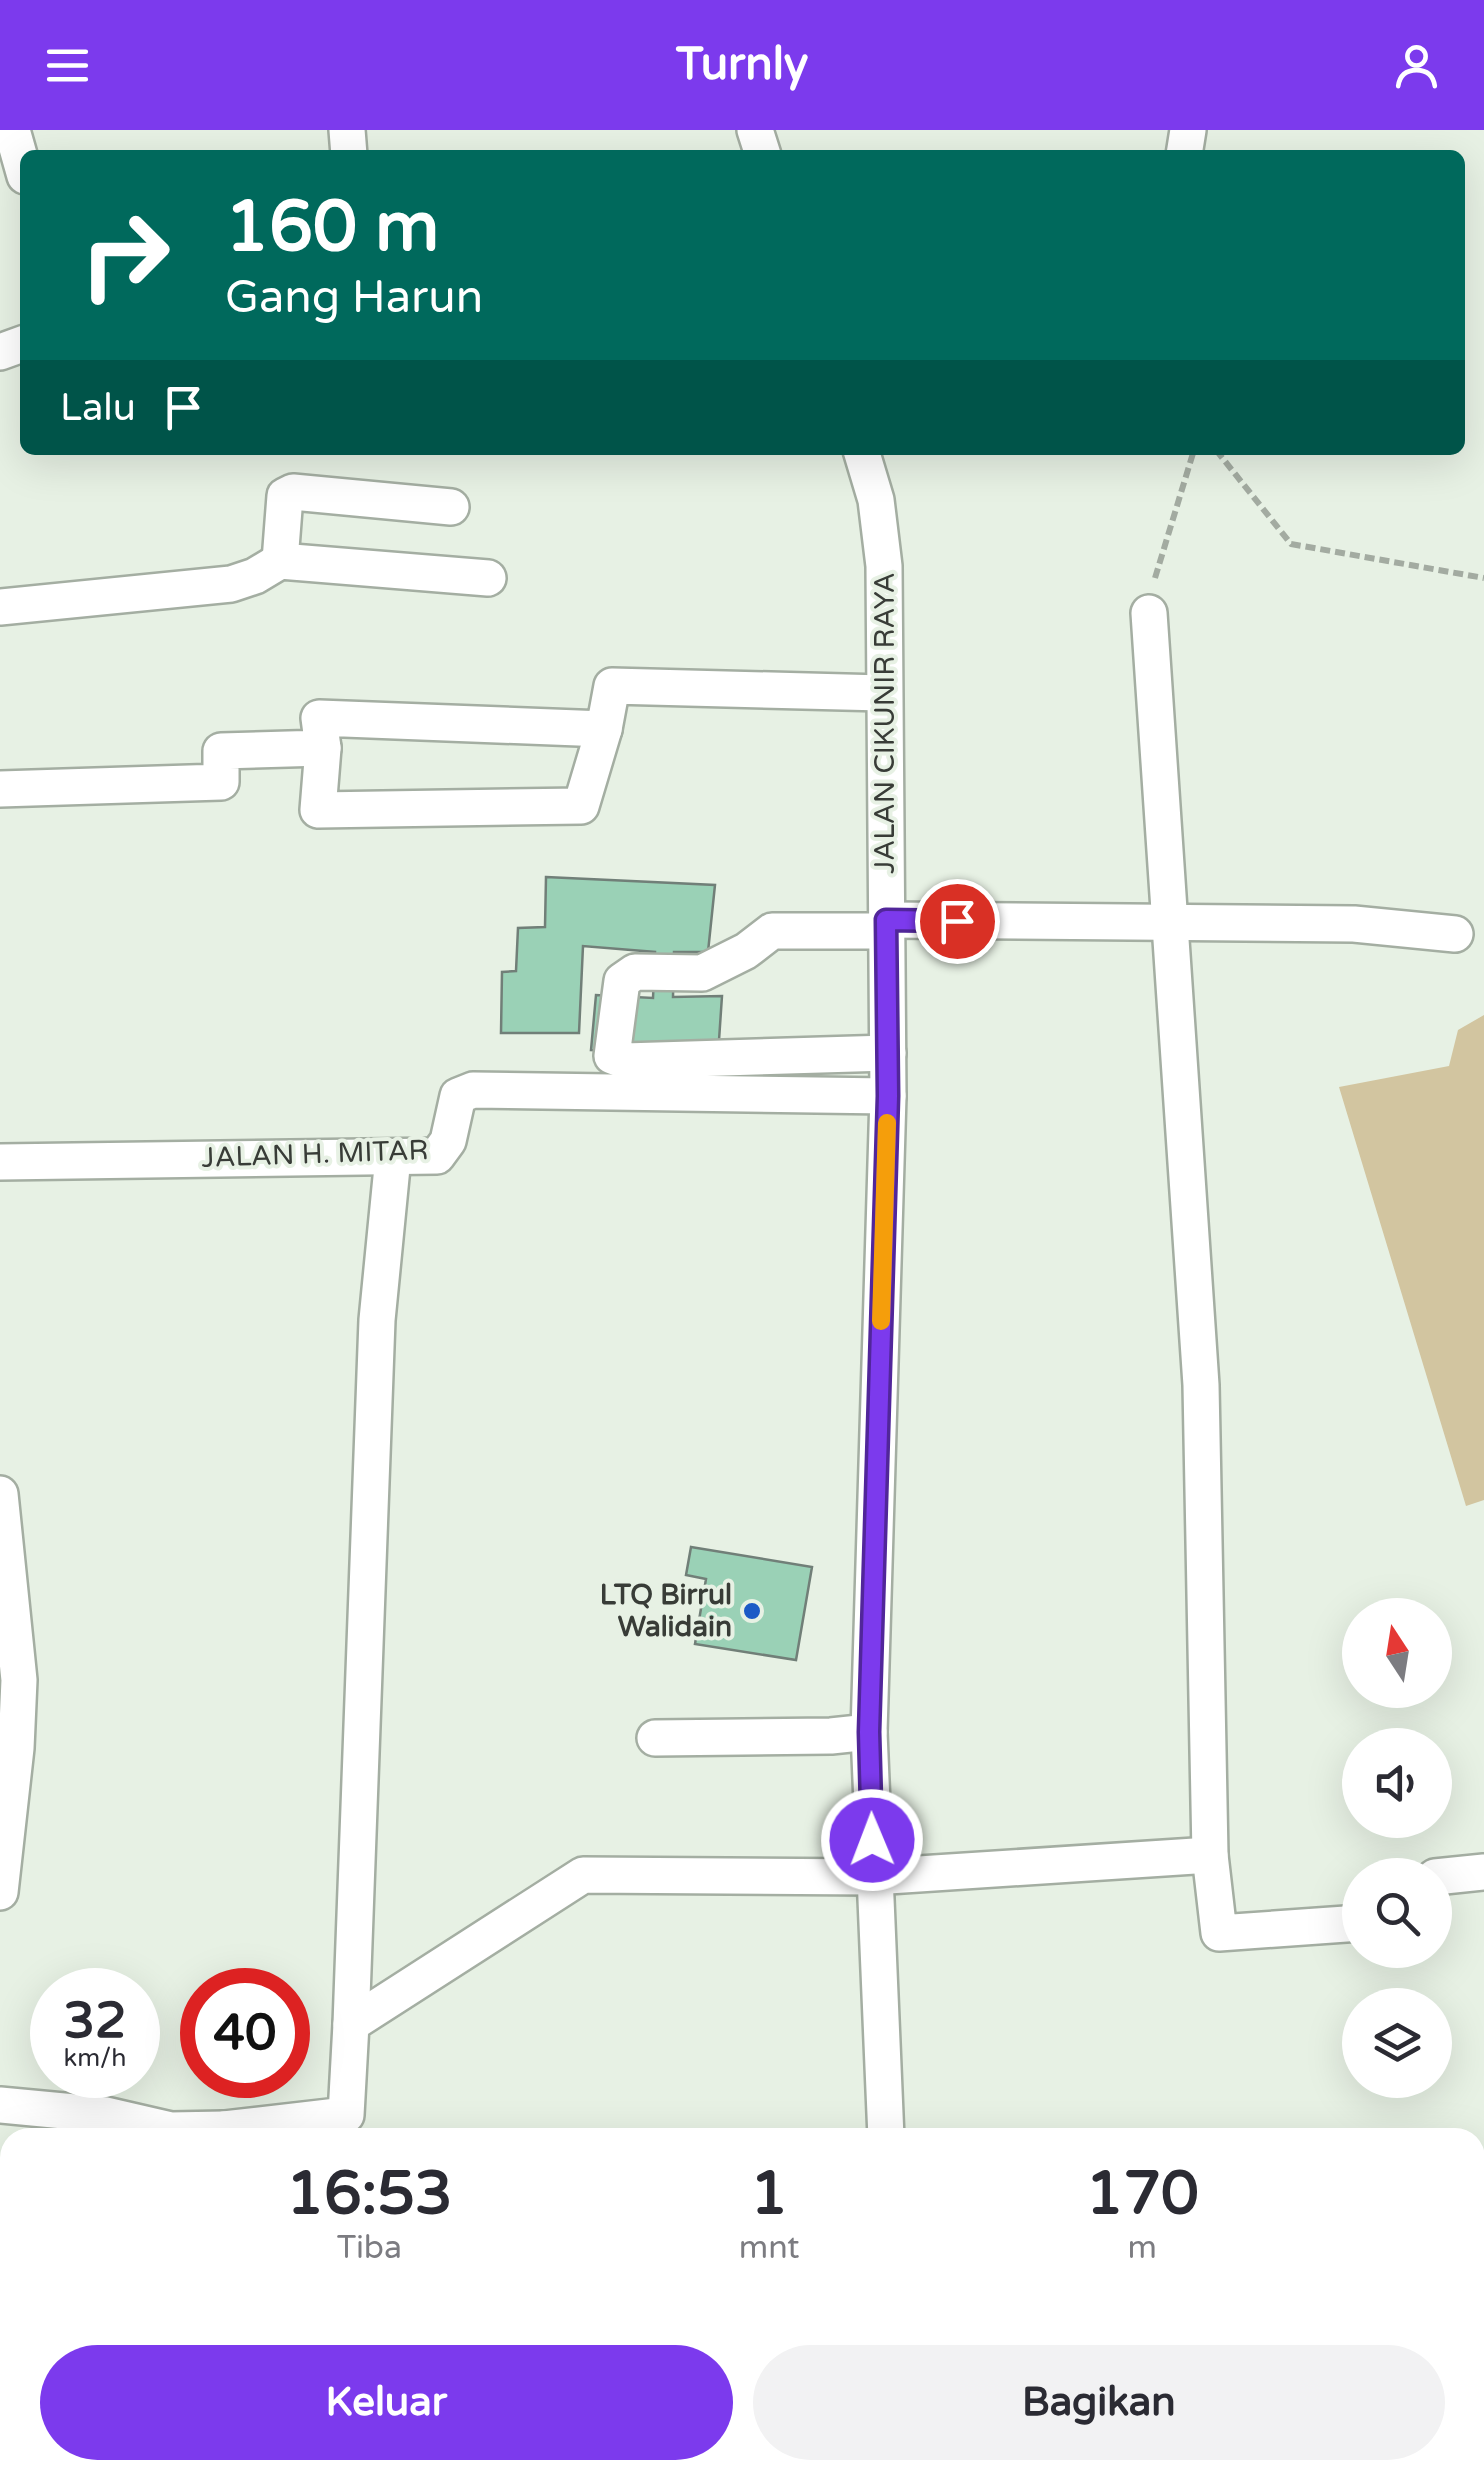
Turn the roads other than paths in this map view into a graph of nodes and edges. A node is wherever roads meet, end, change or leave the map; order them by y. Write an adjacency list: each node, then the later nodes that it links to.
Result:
1 (0, 132): 2 (street)
2 (20, 158)
3 (862, 455): 9 (street, JALAN CIKUNIR RAYA)
4 (451, 507): 5 (street)
5 (280, 561): 6 (street); 7 (street)
6 (488, 578)
7 (0, 607)
8 (1149, 613): 13 (street)
9 (883, 693): 10 (street); 14 (street, JALAN CIKUNIR RAYA)
10 (604, 729): 11 (street); 11 (street)
11 (322, 748): 12 (street)
12 (0, 789)
13 (1170, 922): 14 (street); 15 (street); 23 (street)
14 (887, 926): 16 (street, JALAN CIKUNIR RAYA); 16 (street)
15 (1455, 934)
16 (888, 1053): 17 (street, JALAN CIKUNIR RAYA)
17 (888, 1096): 18 (street, JALAN H. MITAR); 21 (street, JALAN CIKUNIR RAYA)
18 (394, 1157): 19 (street, JALAN H. MITAR); 29 (street)
19 (0, 1162)
20 (0, 1494): 27 (street)
21 (869, 1732): 22 (street); 26 (street, JALAN CIKUNIR RAYA)
22 (656, 1738)
23 (1210, 1855): 26 (street); 28 (street)
24 (1484, 1872): 25 (street)
25 (1452, 1875)
26 (873, 1876): 29 (street); 33 (street, JALAN CIKUNIR RAYA)
27 (0, 1892)
28 (1342, 1925)
29 (351, 2024): 32 (street)
30 (0, 2106): 31 (street)
31 (163, 2128)
32 (260, 2128)
33 (886, 2128)

